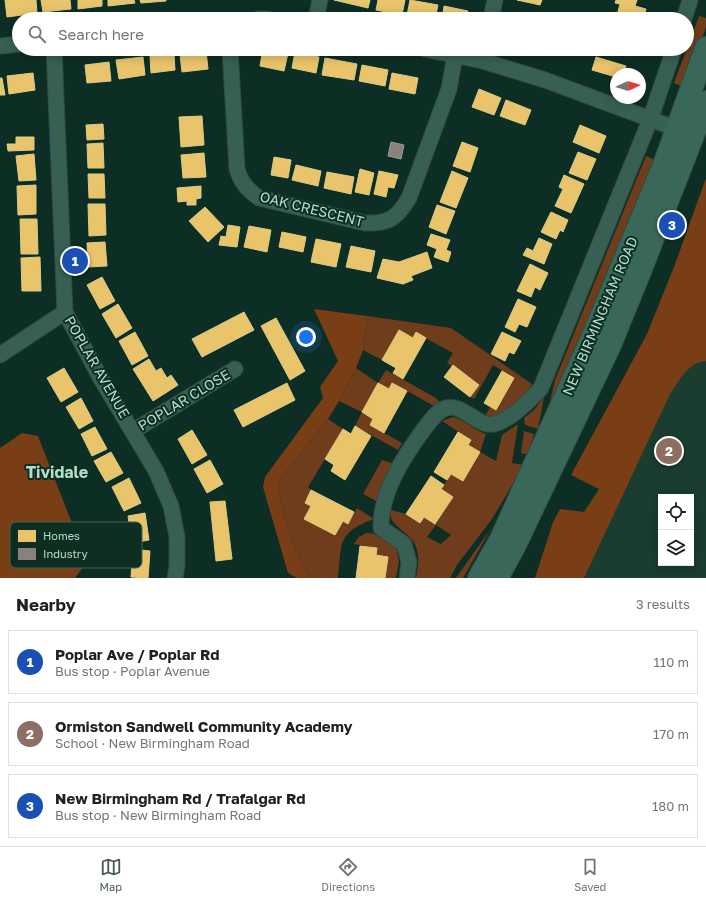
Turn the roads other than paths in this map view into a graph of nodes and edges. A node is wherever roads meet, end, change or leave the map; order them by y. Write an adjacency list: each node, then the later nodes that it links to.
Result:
1 (320, 0): 4 (street)
2 (495, 0): 5 (street)
3 (690, 0): 6 (street)
4 (317, 12)
5 (492, 12)
6 (686, 12)
7 (12, 45): 8 (street)
8 (0, 46)
9 (706, 48): 17 (highway, NEW BIRMINGHAM ROAD)
10 (54, 56): 18 (street, POPLAR AVENUE)
11 (230, 56): 12 (street, OAK CRESCENT)
12 (456, 56)
13 (486, 56): 16 (street)
14 (672, 56): 16 (street, NEW BIRMINGHAM ROAD)
15 (706, 102): 17 (highway, NEW BIRMINGHAM ROAD)
16 (650, 120): 17 (street); 23 (street, NEW BIRMINGHAM ROAD)
17 (685, 132): 24 (highway, NEW BIRMINGHAM ROAD); 25 (highway, NEW BIRMINGHAM ROAD)
18 (65, 312): 19 (street); 21 (street, POPLAR AVENUE)
19 (0, 355)
20 (236, 369): 21 (street, POPLAR CLOSE)
21 (133, 431): 22 (street, POPLAR AVENUE)
22 (175, 578)
23 (407, 578)
24 (479, 578)
25 (497, 578)

